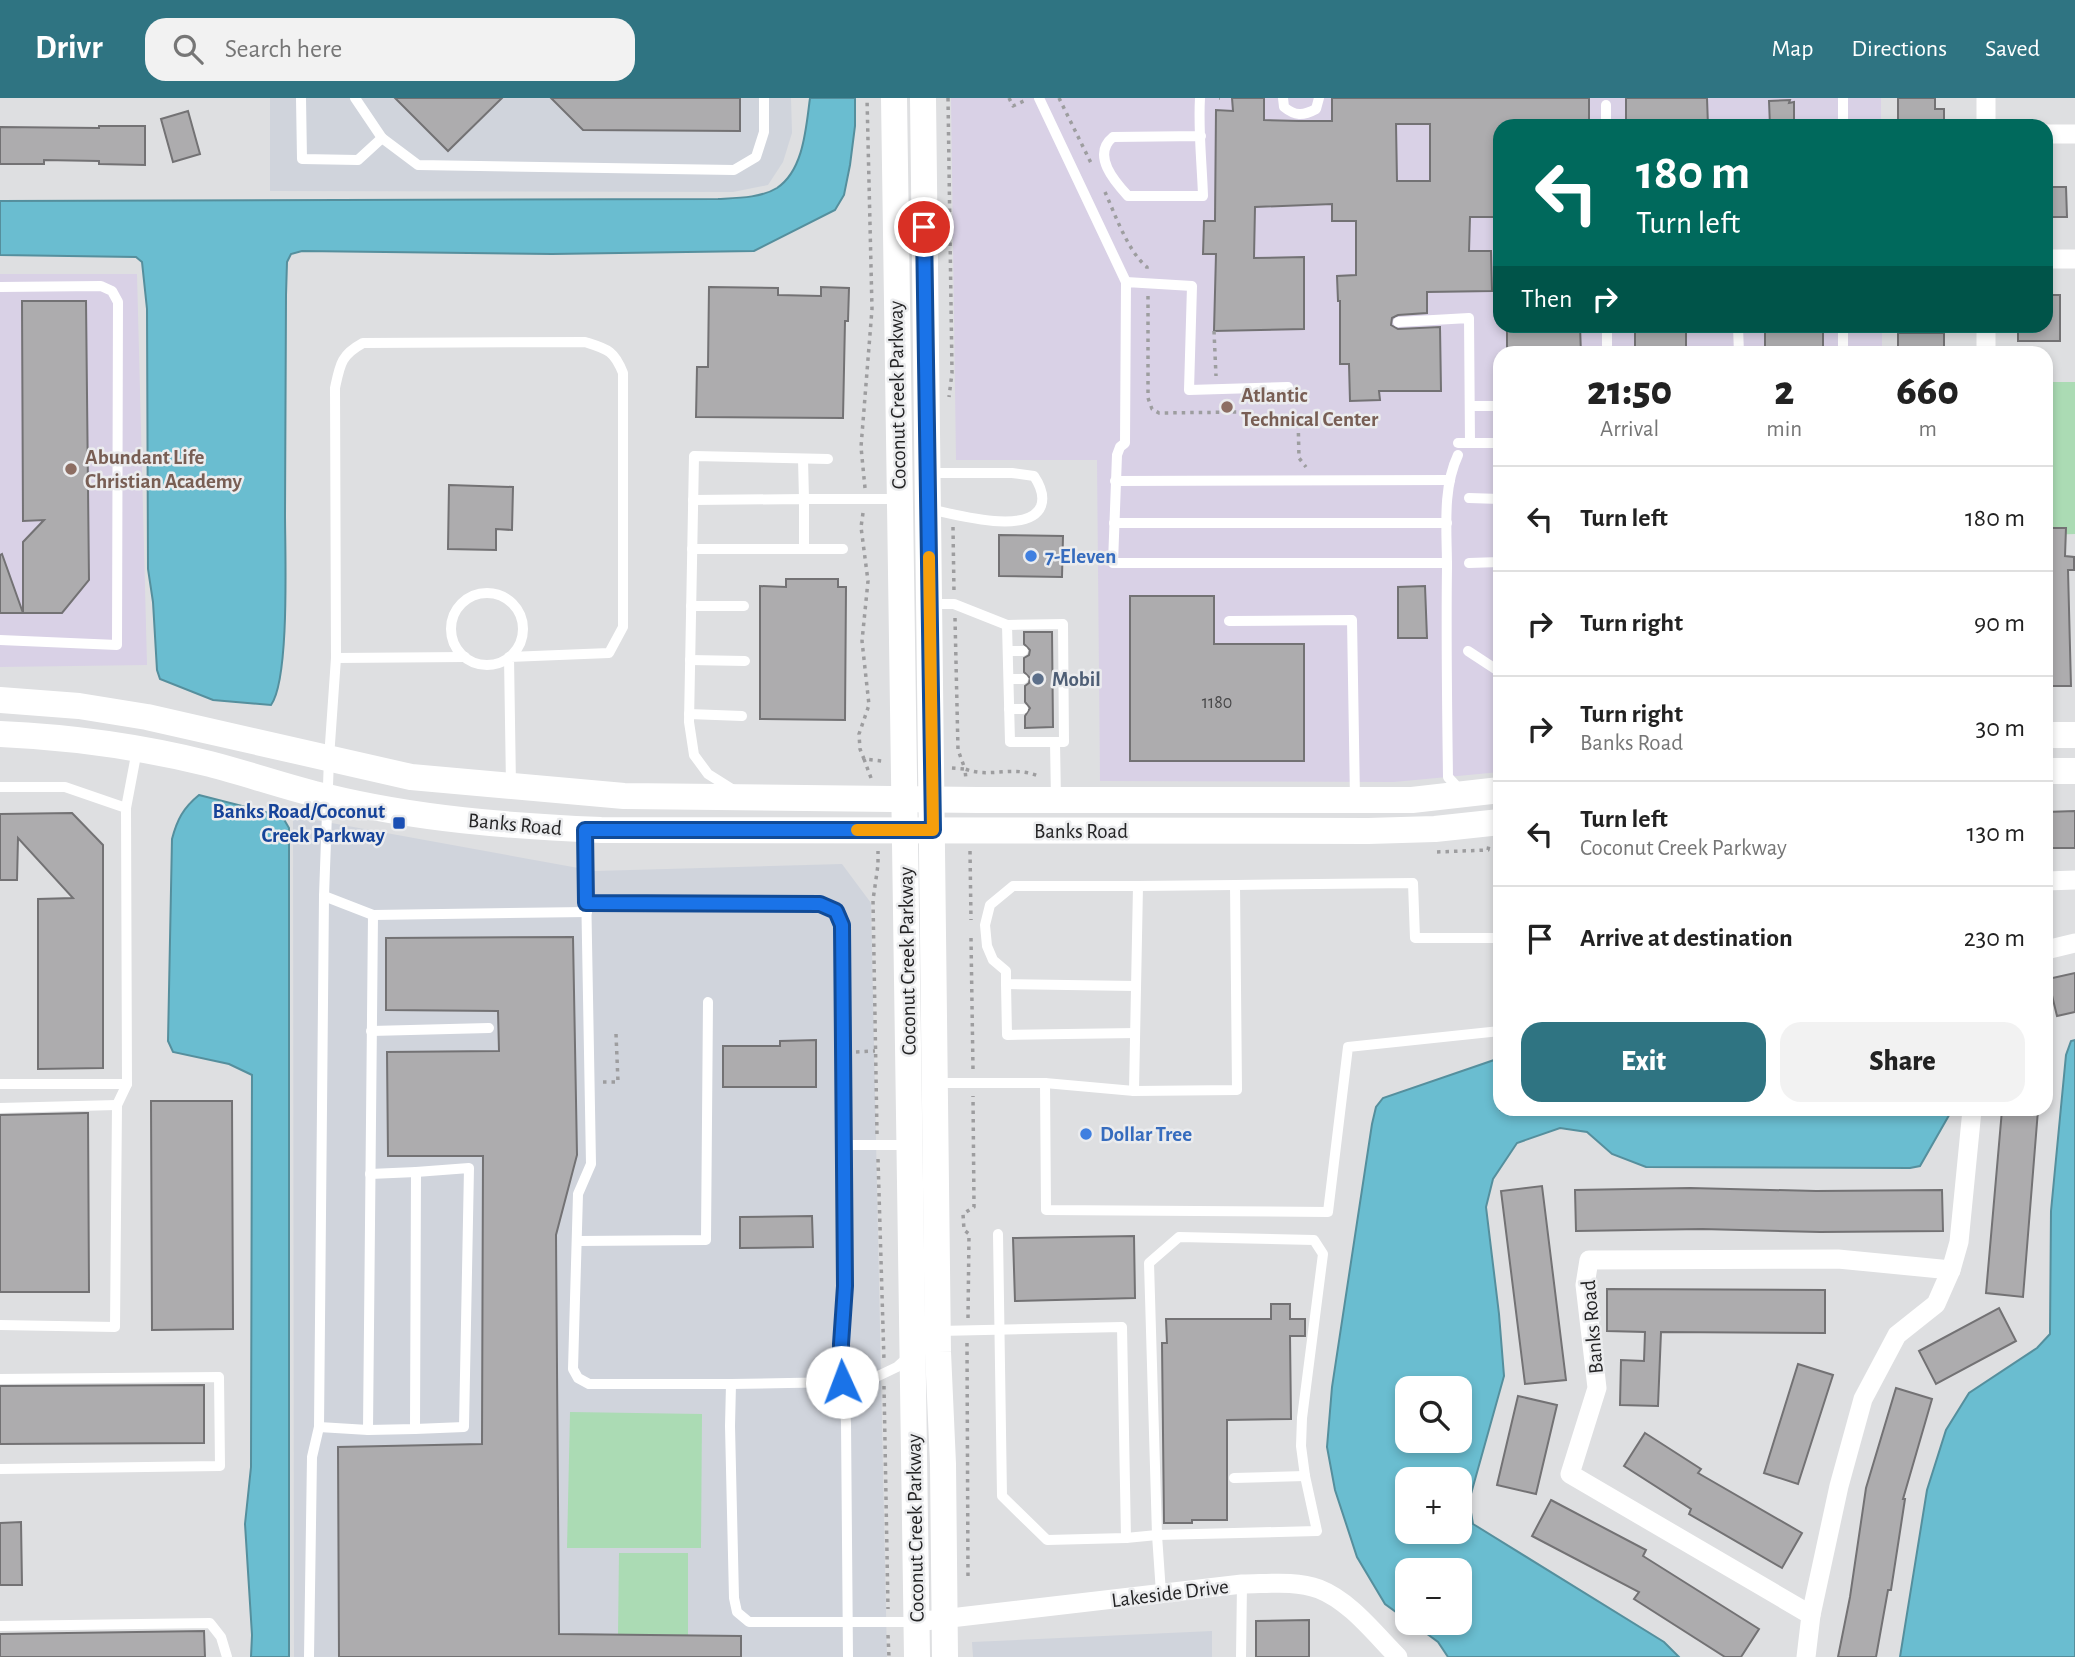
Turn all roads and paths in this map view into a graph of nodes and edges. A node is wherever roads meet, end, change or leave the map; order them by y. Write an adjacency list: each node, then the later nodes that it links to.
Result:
1 (302, 98): 23 (lane)
2 (355, 98): 23 (lane)
3 (764, 98): 23 (lane)
4 (867, 98): 48 (path)
5 (894, 98): 49 (main road, Coconut Creek Parkway)
6 (923, 98): 42 (main road, Coconut Creek Parkway)
7 (948, 98): 32 (path)
8 (1009, 98): 9 (path)
9 (1031, 98)
10 (1039, 98): 26 (lane)
11 (1200, 98): 22 (lane)
12 (1283, 98): 13 (lane)
13 (1319, 98)
14 (1843, 98): 18 (lane)
15 (1986, 98): 19 (street)
16 (1606, 105): 17 (lane)
17 (1606, 119)
18 (1843, 119)
19 (1986, 119)
20 (2053, 134): 21 (street)
21 (2075, 134)
22 (1201, 136): 22 (lane)
23 (382, 138)
24 (2053, 259): 25 (street)
25 (2075, 259)
26 (1126, 282): 31 (lane); 45 (lane)
27 (0, 287): 66 (lane)
28 (1398, 322): 33 (lane)
29 (1214, 331): 31 (path)
30 (1288, 387): 31 (lane)
31 (1216, 389)
32 (948, 401)
33 (1469, 406): 34 (lane); 37 (lane)
34 (1493, 406)
35 (1298, 416): 43 (path)
36 (1458, 443): 37 (lane)
37 (1471, 443): 38 (lane)
38 (1493, 443)
39 (1458, 455): 44 (lane)
40 (803, 459): 41 (lane); 47 (lane); 51 (lane)
41 (828, 459)
42 (928, 473): 52 (main road, Coconut Creek Parkway); 52 (lane)
43 (1315, 480): 44 (lane); 45 (lane)
44 (1450, 480): 54 (lane)
45 (1115, 481): 53 (lane)
46 (1469, 498): 50 (lane)
47 (804, 499): 48 (lane); 51 (lane); 56 (lane)
48 (865, 499): 49 (lane); 89 (path)
49 (899, 499): 99 (main road, Coconut Creek Parkway)
50 (1493, 499)
51 (693, 500): 55 (lane)
52 (941, 511): 61 (main road, Coconut Creek Parkway); 61 (path)
53 (1114, 523): 54 (lane); 59 (lane)
54 (1447, 523): 59 (lane)
55 (692, 549): 56 (lane); 62 (lane)
56 (804, 549): 57 (lane)
57 (843, 549)
58 (1493, 562): 60 (lane)
59 (1447, 563): 95 (lane)
60 (1469, 563)
61 (942, 604): 65 (lane); 90 (path); 100 (main road, Coconut Creek Parkway)
62 (691, 606): 63 (lane); 73 (lane)
63 (744, 606)
64 (1229, 621): 101 (lane)
65 (1007, 625): 68 (lane); 86 (lane)
66 (0, 640)
67 (1468, 650): 75 (lane)
68 (1008, 651): 69 (lane); 76 (lane)
69 (1023, 651)
70 (465, 657): 71 (lane); 71 (lane); 72 (lane)
71 (509, 657): 72 (lane); 93 (lane)
72 (336, 658): 88 (lane)
73 (690, 660): 74 (lane); 81 (lane)
74 (745, 661)
75 (1493, 667)
76 (1009, 679): 77 (lane); 79 (lane)
77 (1023, 679)
78 (0, 700): 88 (main road, Banks Road)
79 (1009, 709): 80 (lane); 86 (lane)
80 (1023, 709)
81 (689, 714): 82 (lane); 98 (lane)
82 (742, 716)
83 (0, 734): 87 (main road, Banks Road)
84 (2053, 735): 85 (main road)
85 (2075, 735)
86 (1055, 742): 102 (lane)
87 (138, 749): 97 (main road, Banks Road); 103 (lane)
88 (329, 758): 93 (main road, Banks Road); 97 (lane)
89 (864, 759)
90 (965, 769)
91 (2053, 771): 92 (main road)
92 (2075, 771)
93 (512, 786): 98 (main road, Banks Road)
94 (0, 787): 103 (lane)
95 (1459, 789)
96 (1493, 791): 101 (main road, Banks Road)
97 (328, 797): 105 (main road, Banks Road); 114 (lane)
98 (744, 797): 99 (main road, Banks Road)
99 (903, 798): 100 (main road, Banks Road); 107 (main road, Coconut Creek Parkway)
100 (933, 799): 102 (main road, Banks Road); 108 (main road, Coconut Creek Parkway)
101 (1355, 800): 102 (main road, Banks Road)
102 (1056, 801)
103 (126, 808): 135 (lane)
104 (1493, 823): 109 (main road, Banks Road)
105 (585, 830): 106 (main road, Banks Road); 115 (lane)
106 (877, 830): 107 (main road, Banks Road); 128 (path)
107 (905, 830): 108 (main road, Banks Road); 142 (main road, Coconut Creek Parkway)
108 (933, 830): 109 (main road, Banks Road); 131 (main road, Coconut Creek Parkway)
109 (970, 830): 132 (path)
110 (2075, 880): 111 (street)
111 (2053, 881)
112 (1138, 886): 113 (lane); 120 (lane); 121 (lane)
113 (1235, 886): 117 (lane); 136 (lane)
114 (324, 896): 116 (lane); 157 (lane)
115 (586, 907): 116 (lane); 129 (lane); 146 (lane)
116 (373, 915): 124 (lane)
117 (1493, 938)
118 (2075, 943): 119 (street)
119 (2053, 948)
120 (1006, 984): 121 (lane); 126 (lane)
121 (1136, 986): 126 (lane)
122 (708, 1002): 146 (lane)
123 (489, 1028): 124 (lane)
124 (371, 1031): 144 (lane)
125 (1493, 1032): 133 (lane)
126 (1135, 1033): 136 (lane)
127 (616, 1034): 130 (path)
128 (875, 1051): 129 (path); 141 (path)
129 (843, 1052): 140 (lane)
130 (601, 1083)
131 (935, 1083): 132 (lane); 151 (main road, Coconut Creek Parkway)
132 (973, 1083): 133 (lane); 150 (path)
133 (1045, 1083): 136 (lane)
134 (0, 1084): 135 (lane)
135 (128, 1084): 137 (lane)
136 (1134, 1091)
137 (117, 1105): 138 (lane); 148 (lane)
138 (0, 1108)
139 (1971, 1116): 147 (street)
140 (843, 1145): 141 (lane); 155 (lane)
141 (877, 1145): 142 (lane); 153 (path)
142 (910, 1145): 152 (main road, Coconut Creek Parkway)
143 (416, 1172): 144 (lane); 158 (lane); 158 (lane)
144 (370, 1174): 159 (lane)
145 (998, 1234): 149 (lane)
146 (577, 1241): 156 (lane)
147 (1951, 1270): 167 (street); 167 (street, Banks Road)
148 (0, 1325)
149 (999, 1329): 150 (lane); 164 (lane); 164 (lane)
150 (967, 1330): 151 (lane); 168 (path)
151 (938, 1331): 168 (main road, Coconut Creek Parkway)
152 (913, 1352): 153 (lane); 171 (main road, Coconut Creek Parkway)
153 (884, 1374): 155 (lane); 170 (path)
154 (0, 1379): 160 (lane)
155 (842, 1382): 156 (lane); 169 (lane)
156 (732, 1384): 169 (lane)
157 (319, 1427): 159 (lane); 175 (lane)
158 (415, 1429): 159 (lane)
159 (368, 1430)
160 (0, 1469)
161 (1305, 1476): 162 (lane); 163 (lane); 163 (lane)
162 (1234, 1478)
163 (1157, 1535): 164 (lane); 166 (lane)
164 (1126, 1538)
165 (1242, 1584): 166 (street, Lakeside Drive); 173 (street, Lakeside Drive); 180 (lane)
166 (1161, 1593): 168 (street, Lakeside Drive)
167 (1811, 1615): 181 (street)
168 (956, 1618): 171 (street, Lakeside Drive); 179 (main road, Coconut Creek Parkway)
169 (848, 1622): 170 (lane); 176 (lane)
170 (888, 1622): 171 (lane); 177 (path)
171 (916, 1622): 178 (main road, Coconut Creek Parkway)
172 (0, 1626): 174 (lane)
173 (1393, 1655)
174 (227, 1657)
175 (309, 1657)
176 (848, 1657)
177 (889, 1657)
178 (917, 1657)
179 (945, 1657)
180 (1241, 1657)
181 (1805, 1657)

